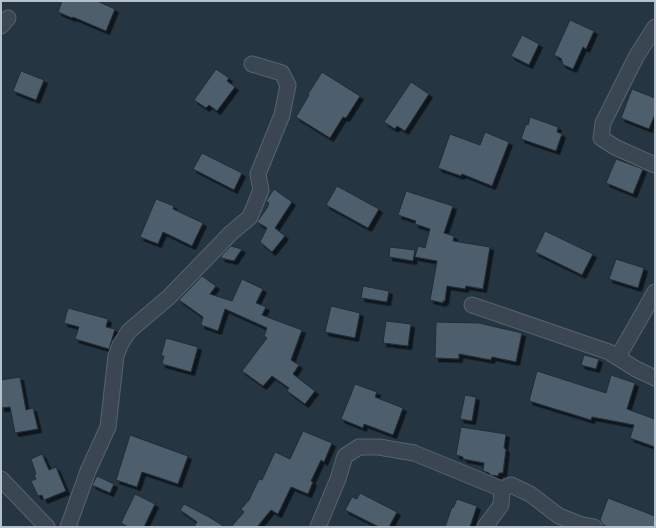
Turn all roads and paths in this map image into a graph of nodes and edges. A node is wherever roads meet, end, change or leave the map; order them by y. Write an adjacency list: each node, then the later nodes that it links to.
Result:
1 (655, 26): 3 (street)
2 (252, 64): 11 (street)
3 (655, 165)
4 (655, 292): 6 (street)
5 (472, 305): 6 (street)
6 (618, 357): 7 (street)
7 (655, 378)
8 (1, 478): 10 (street)
9 (502, 489): 12 (street); 13 (street); 14 (street)
10 (46, 527)
11 (68, 527)
12 (318, 527)
13 (485, 527)
14 (594, 527)

